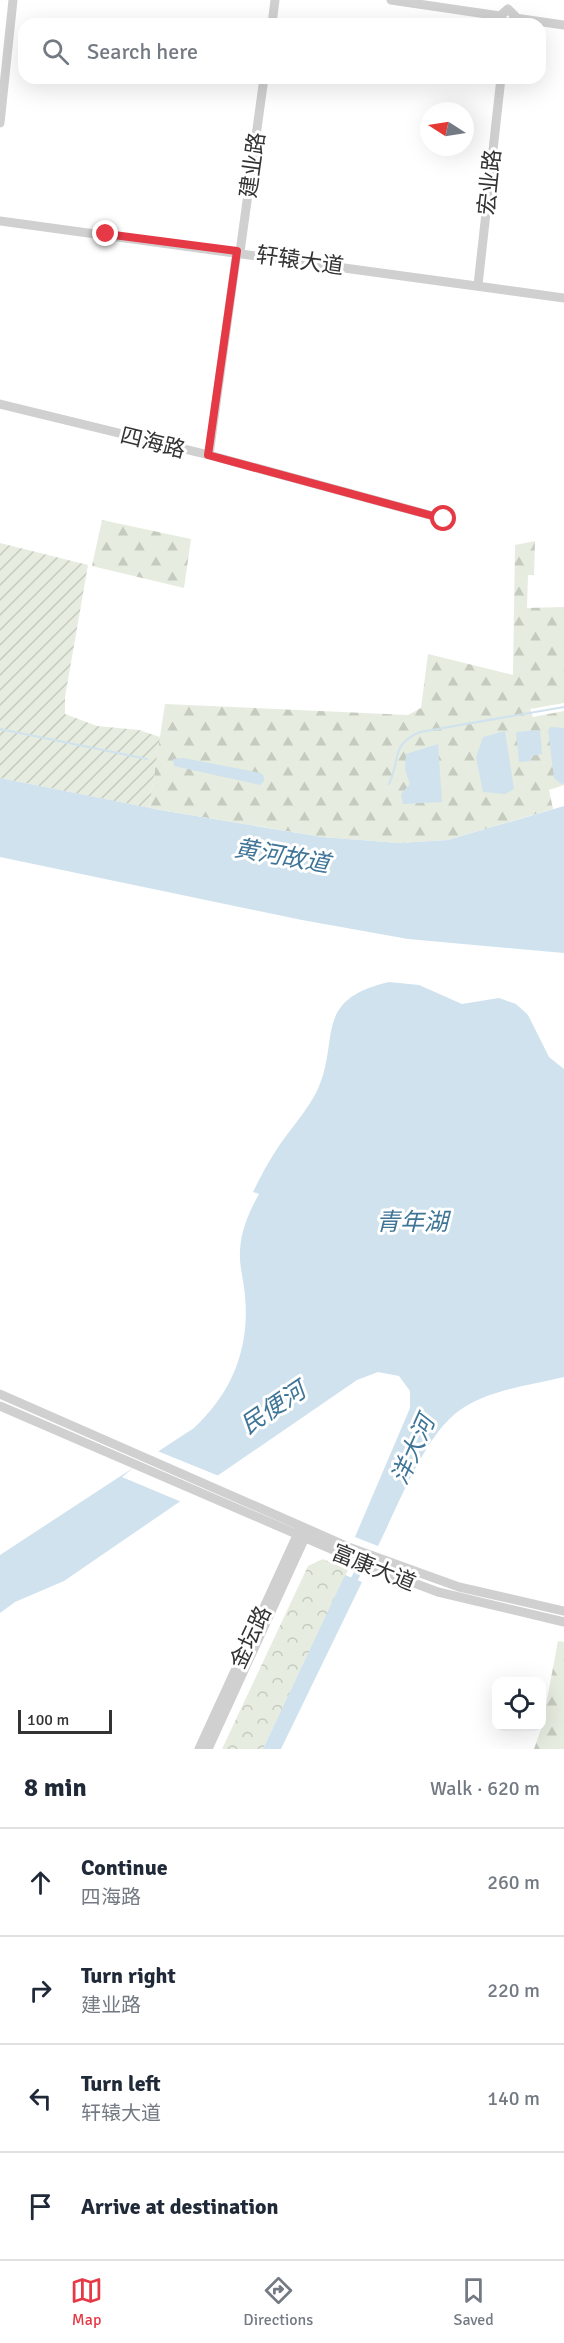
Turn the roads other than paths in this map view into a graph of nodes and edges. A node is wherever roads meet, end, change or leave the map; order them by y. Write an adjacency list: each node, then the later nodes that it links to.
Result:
1 (13, 0): 12 (street)
2 (275, 0): 5 (street)
3 (391, 0): 6 (street)
4 (509, 5): 7 (street)
5 (273, 18)
6 (491, 18)
7 (510, 18)
8 (546, 24): 9 (street)
9 (564, 25)
10 (263, 84): 14 (street, 建业路)
11 (500, 84): 15 (street, 宏业路)
12 (0, 123)
13 (0, 220): 14 (street, 轩辕大道)
14 (238, 252): 15 (street, 轩辕大道); 18 (street, 建业路)
15 (478, 285): 16 (street, 轩辕大道)
16 (564, 297)
17 (0, 404): 18 (street, 四海路)
18 (208, 455): 19 (street, 四海路)
19 (444, 519)
20 (0, 1394): 22 (street, 富康大道)
21 (0, 1406): 23 (street, 富康大道)
22 (262, 1509): 23 (street); 24 (street, 富康大道)
23 (258, 1518): 24 (street, 富康大道)
24 (303, 1532): 25 (street, 富康大道); 26 (street, 富康大道); 27 (street, 金坛路); 28 (street, 金坛路)
25 (564, 1611)
26 (564, 1622)
27 (199, 1749)
28 (208, 1749)

